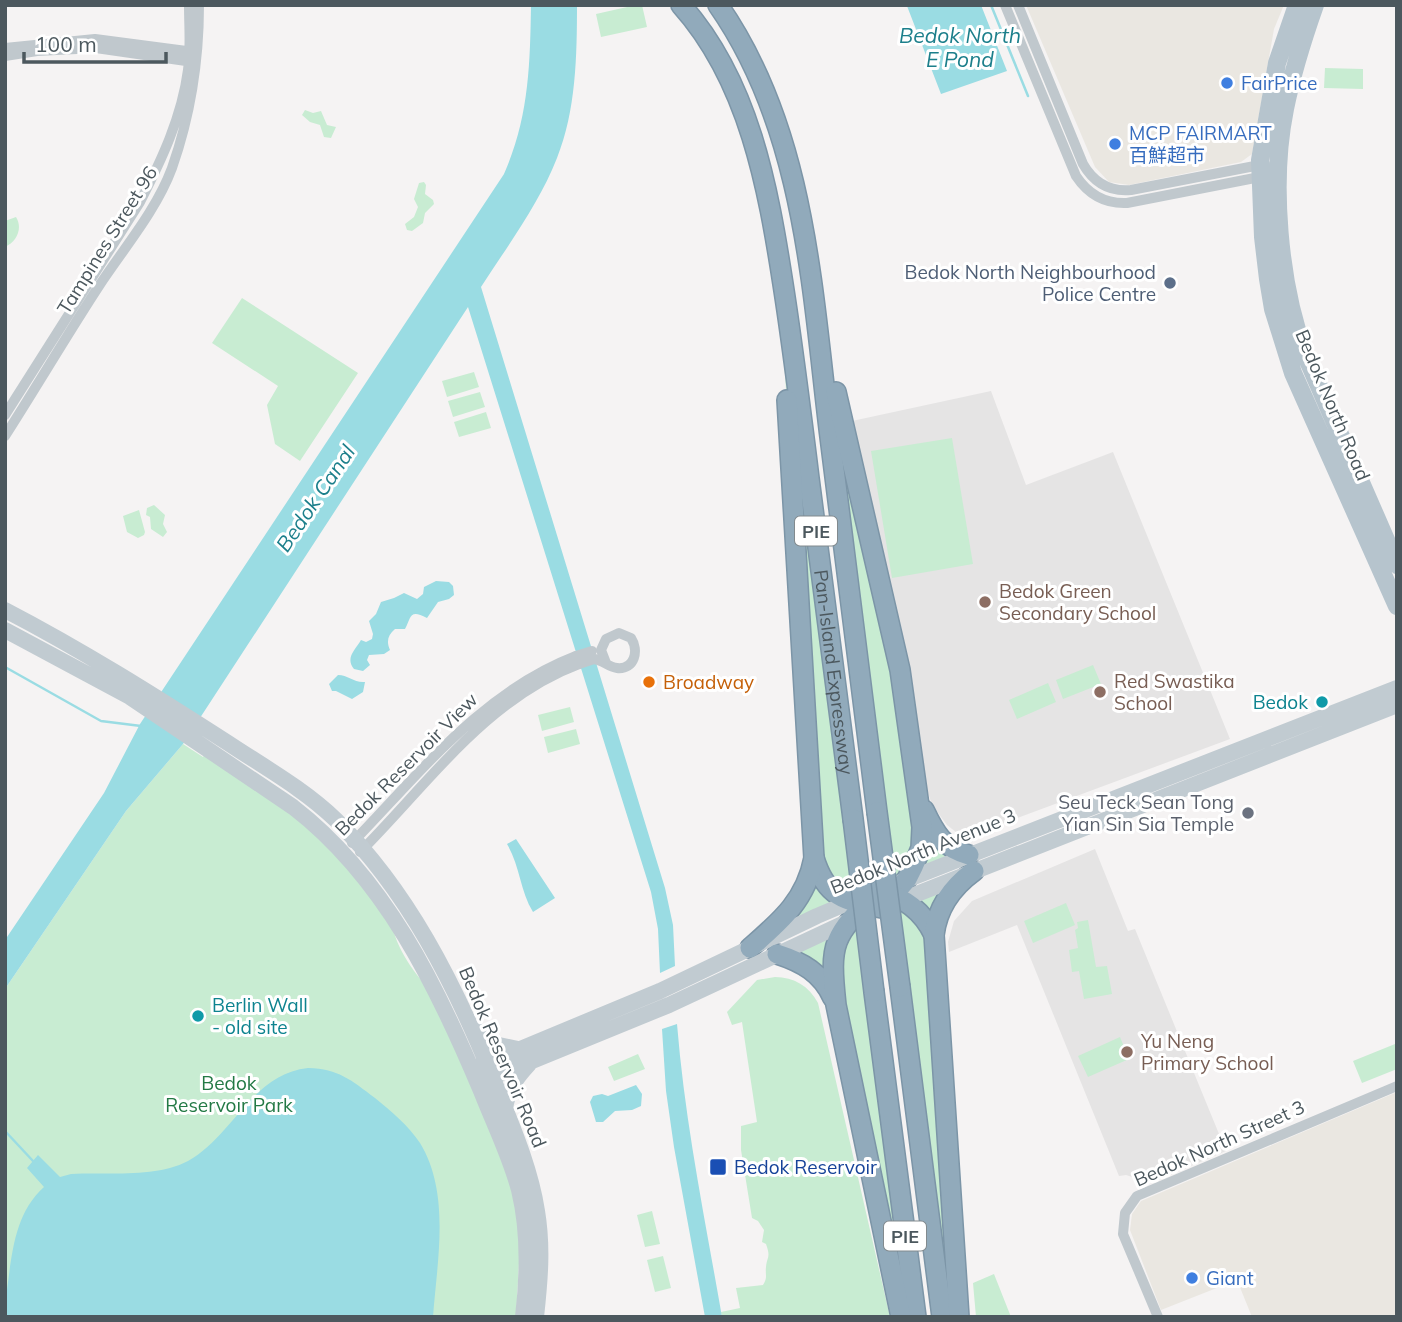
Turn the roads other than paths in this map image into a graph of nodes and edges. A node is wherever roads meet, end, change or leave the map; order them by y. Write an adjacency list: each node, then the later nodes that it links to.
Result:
1 (189, 5): 11 (street, Tampines Street 96)
2 (199, 5): 11 (street, Tampines Street 96)
3 (681, 5): 13 (highway, Pan-Island Expressway / PIE)
4 (718, 5): 16 (highway, Pan-Island Expressway / PIE)
5 (1005, 5): 12 (street)
6 (1018, 5): 12 (street)
7 (1297, 5): 12 (main road, Bedok North Road)
8 (1315, 5): 12 (main road, Bedok North Road)
9 (5, 48): 11 (street)
10 (5, 56): 11 (street)
11 (194, 57): 17 (street, Tampines Street 96); 18 (street, Tampines Street 96)
12 (1269, 169): 14 (main road, Bedok North Road); 15 (main road, Bedok North Road)
13 (777, 244): 32 (highway); 48 (highway, Pan-Island Expressway / PIE, bridge)
14 (1284, 267): 15 (main road); 19 (main road, Bedok North Road)
15 (1268, 279): 20 (main road, Bedok North Road)
16 (821, 352): 29 (highway); 49 (highway, Pan-Island Expressway / PIE, bridge)
17 (5, 415)
18 (5, 436)
19 (1397, 565)
20 (1397, 606)
21 (5, 610): 27 (main road, Bedok Reservoir Road)
22 (5, 630): 27 (main road, Bedok Reservoir Road)
23 (604, 641): 24 (street, Bedok Reservoir View); 25 (street); 25 (street)
24 (593, 655): 25 (street); 30 (street, Bedok Reservoir View, bridge)
25 (606, 663)
26 (1397, 688): 33 (main road, Bedok North Avenue 3)
27 (133, 691): 30 (main road, Bedok Reservoir Road); 31 (main road, Bedok Reservoir Road)
28 (1397, 705): 33 (main road, Bedok North Avenue 3)
29 (918, 796): 33 (highway); 34 (highway)
30 (359, 845): 31 (street, Bedok Reservoir View); 39 (main road, Bedok Reservoir Road)
31 (346, 857): 42 (main road, Bedok Reservoir Road)
32 (814, 858): 34 (highway); 36 (highway)
33 (971, 863): 34 (main road, Bedok North Avenue 3); 35 (highway)
34 (879, 900): 35 (highway); 36 (main road, Bedok North Avenue 3); 37 (main road, Bedok North Avenue 3); 38 (highway)
35 (934, 935): 50 (highway)
36 (750, 948): 40 (main road, Bedok North Avenue 3)
37 (777, 954): 38 (highway); 41 (main road, Bedok North Avenue 3)
38 (836, 1005): 47 (highway)
39 (470, 1024): 40 (main road); 42 (main road, Bedok Reservoir Road)
40 (519, 1049): 42 (main road, Bedok North Avenue 3)
41 (533, 1059): 42 (main road, Bedok North Avenue 3); 44 (main road)
42 (482, 1073): 44 (main road, Bedok Reservoir Road); 45 (main road, Bedok Reservoir Road)
43 (1397, 1086): 51 (street, Bedok North Street 3)
44 (505, 1111): 46 (main road, Bedok Reservoir Road)
45 (523, 1317)
46 (536, 1317)
47 (901, 1317)
48 (916, 1317)
49 (942, 1317)
50 (960, 1317)
51 (1158, 1317)

